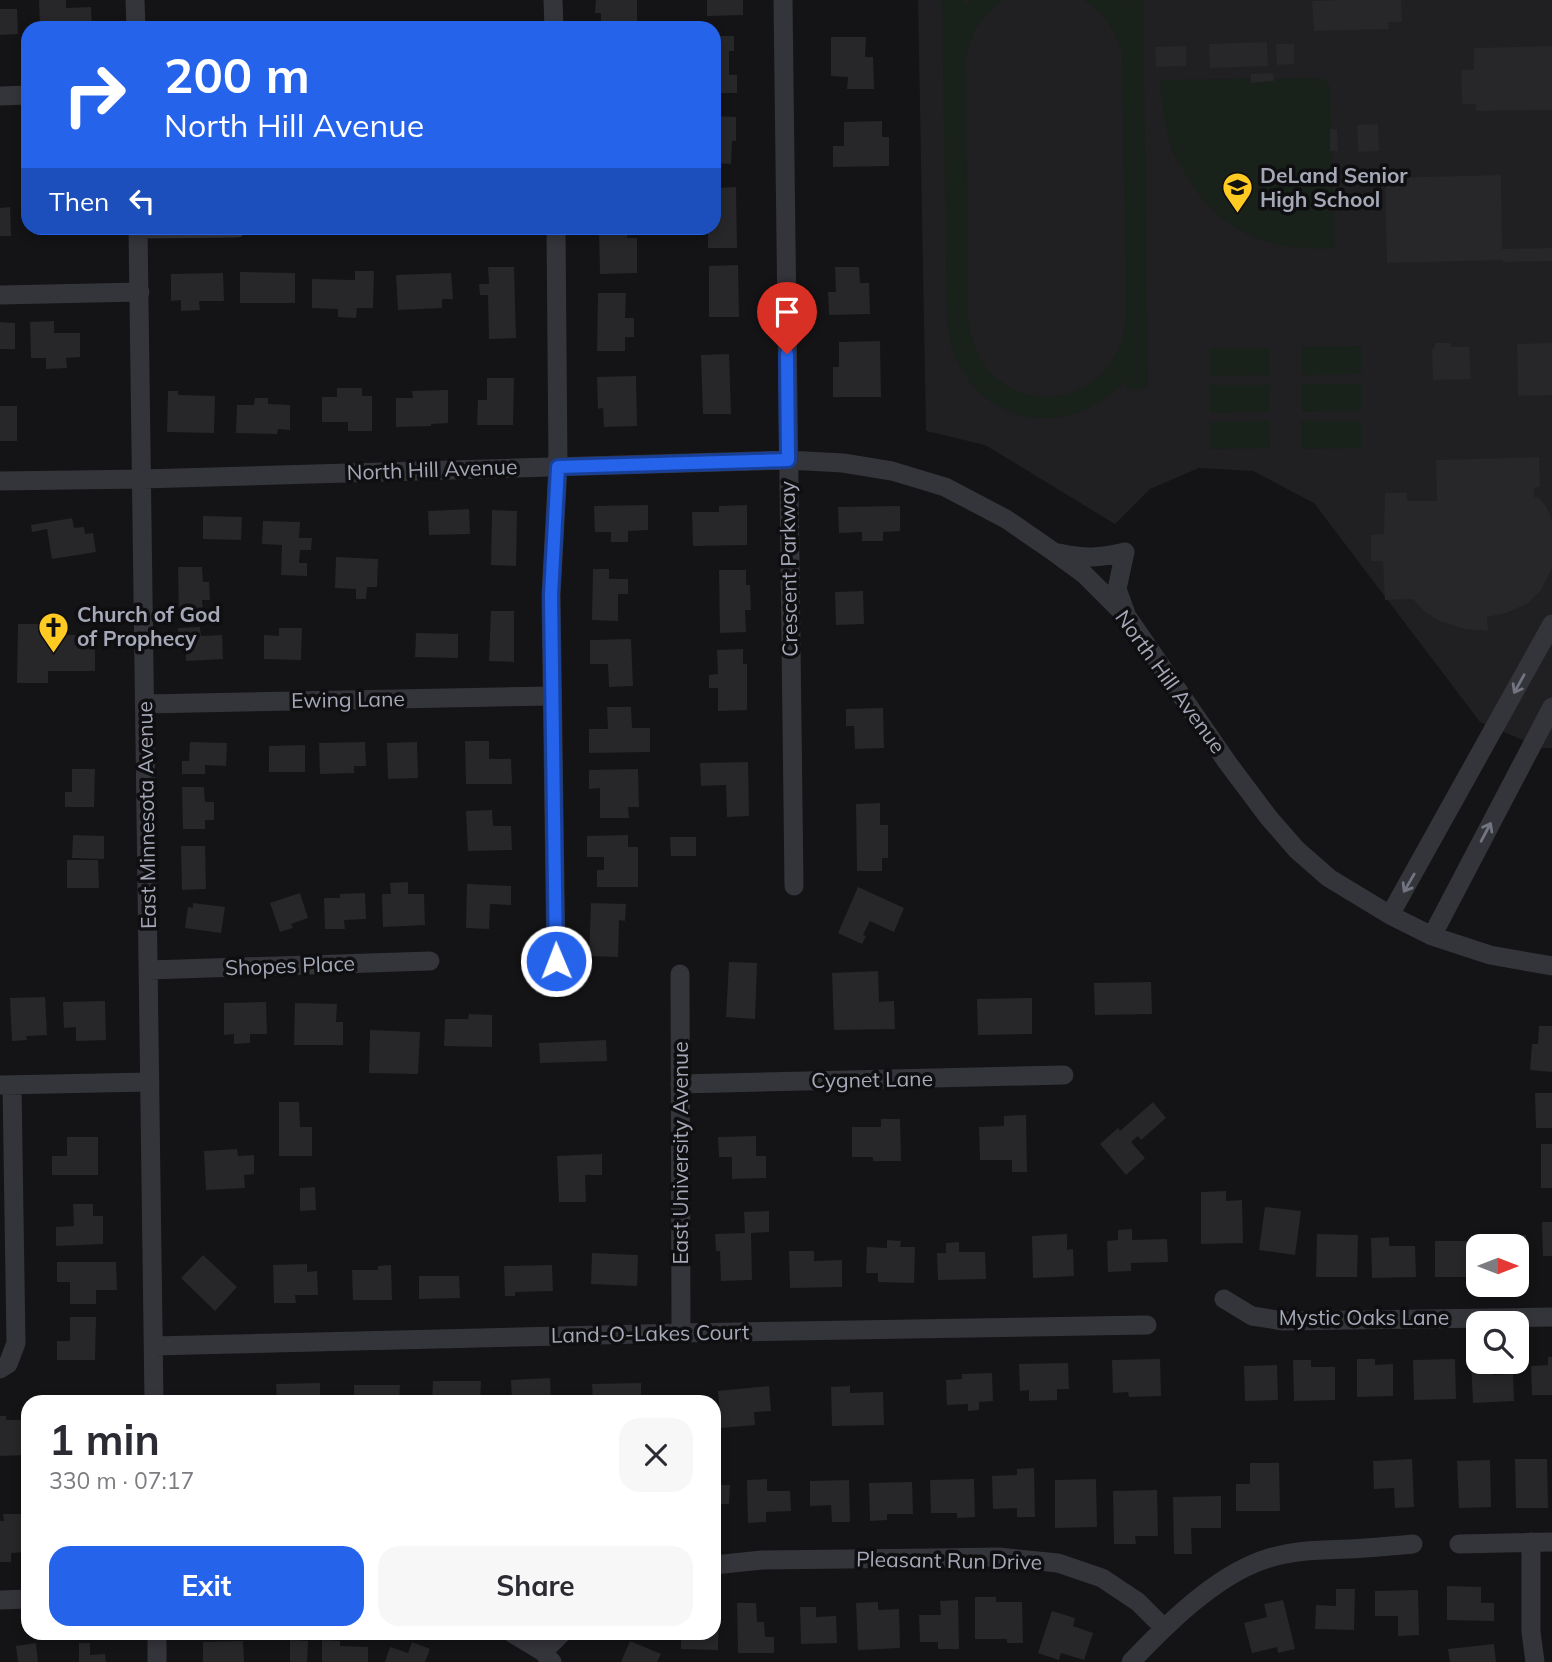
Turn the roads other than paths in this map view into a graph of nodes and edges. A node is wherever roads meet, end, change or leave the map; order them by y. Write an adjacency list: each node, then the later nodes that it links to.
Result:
1 (135, 0): 4 (street)
2 (554, 0): 5 (street)
3 (783, 0): 12 (street, Crescent Parkway)
4 (136, 21)
5 (554, 21)
6 (21, 95): 7 (street)
7 (0, 96)
8 (138, 235): 10 (street, East Minnesota Avenue)
9 (556, 235): 13 (street)
10 (139, 292): 11 (street); 14 (street, East Minnesota Avenue)
11 (0, 295)
12 (788, 460): 13 (street, North Hill Avenue); 16 (street, North Hill Avenue); 22 (street, Crescent Parkway)
13 (558, 467): 14 (street, North Hill Avenue); 19 (street)
14 (142, 479): 15 (street, North Hill Avenue); 20 (street, East Minnesota Avenue)
15 (0, 481)
16 (1054, 552): 17 (street, North Hill Avenue); 17 (street)
17 (1128, 618): 23 (street, North Hill Avenue)
18 (1552, 624): 23 (street, one-way to 23)
19 (552, 696): 20 (street, Ewing Lane); 26 (street)
20 (145, 704): 28 (street, East Minnesota Avenue)
21 (1552, 707): 24 (street, one-way to 21)
22 (794, 886)
23 (1390, 915): 24 (street, North Hill Avenue)
24 (1432, 936): 27 (street, North Hill Avenue)
25 (430, 961): 28 (street, Shopes Place)
26 (556, 961)
27 (1552, 966)
28 (149, 970): 31 (street, East Minnesota Avenue)
29 (680, 974): 32 (street, East University Avenue)
30 (1064, 1075): 32 (street, Cygnet Lane)
31 (150, 1082): 33 (street); 38 (street, East Minnesota Avenue)
32 (680, 1084): 37 (street, East University Avenue)
33 (6, 1085): 39 (street)
34 (1224, 1299): 35 (street, Mystic Oaks Lane)
35 (1552, 1317)
36 (1147, 1325): 37 (street, Land-O-Lakes Court)
37 (681, 1333): 38 (street, Land-O-Lakes Court)
38 (154, 1346): 40 (street, East Minnesota Avenue)
39 (0, 1370)
40 (155, 1395)
41 (1531, 1542): 42 (street); 44 (street); 55 (street)
42 (1552, 1542)
43 (1413, 1544): 48 (street)
44 (1459, 1544)
45 (721, 1564): 48 (street, Pleasant Run Drive)
46 (21, 1599): 47 (street)
47 (0, 1600)
48 (1163, 1627): 54 (street)
49 (157, 1640): 53 (street)
50 (522, 1640): 52 (street)
51 (558, 1640): 52 (street)
52 (548, 1657)
53 (157, 1662)
54 (1131, 1662)
55 (1535, 1662)

